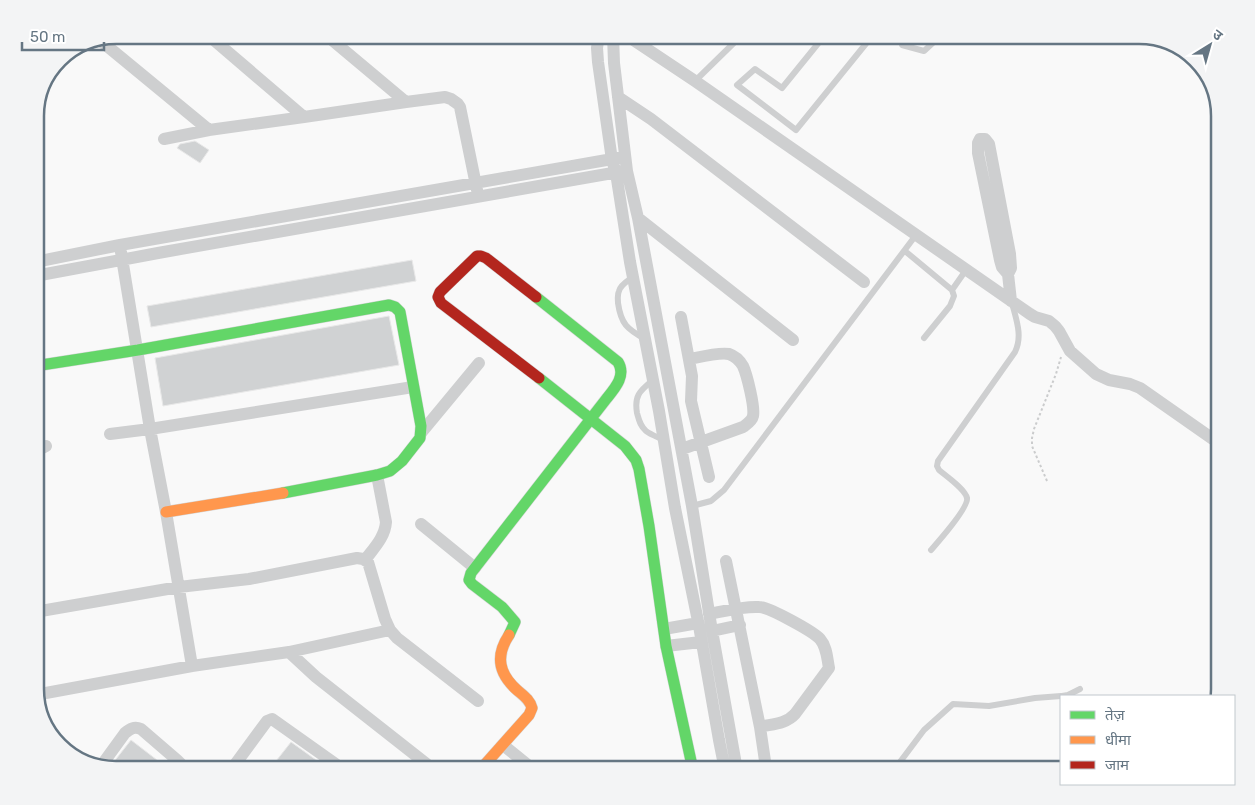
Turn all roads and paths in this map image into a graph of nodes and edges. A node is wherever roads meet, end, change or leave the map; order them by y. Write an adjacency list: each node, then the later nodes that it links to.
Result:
1 (219, 44): 15 (street)
2 (337, 44): 14 (street)
3 (598, 44): 18 (street)
4 (613, 44): 13 (street)
5 (639, 44): 12 (street)
6 (733, 44): 12 (lane)
7 (818, 44): 8 (lane)
8 (866, 44)
9 (902, 44): 10 (lane)
10 (932, 44)
11 (106, 45): 16 (street)
12 (695, 82): 23 (street)
13 (618, 97): 18 (street); 34 (street)
14 (406, 102): 15 (street); 20 (street)
15 (304, 117): 16 (street)
16 (209, 130): 17 (street)
17 (164, 139)
18 (618, 158): 19 (street); 20 (street)
19 (621, 172): 21 (street); 22 (street); 33 (street)
20 (475, 183): 21 (street); 24 (street)
21 (478, 196): 27 (street)
22 (638, 218): 40 (street); 55 (street)
23 (916, 235): 25 (lane); 29 (street)
24 (120, 245): 26 (street); 27 (street)
25 (904, 251): 35 (lane); 59 (lane)
26 (51, 259): 28 (street); 30 (street)
27 (122, 259): 30 (street); 42 (street)
28 (44, 260)
29 (966, 270): 35 (lane); 36 (street)
30 (56, 273): 32 (street)
31 (1008, 274): 31 (street); 36 (street)
32 (44, 275)
33 (633, 277): 39 (street); 39 (lane)
34 (864, 282)
35 (952, 290): 38 (lane)
36 (1011, 301): 41 (street); 63 (lane)
37 (681, 316): 43 (street)
38 (924, 338)
39 (645, 339): 46 (street)
40 (794, 340)
41 (1065, 343): 52 (street); 58 (path)
42 (138, 350): 45 (street); 47 (street); 49 (street)
43 (690, 359): 54 (street); 54 (street)
44 (479, 363): 51 (street)
45 (44, 365)
46 (653, 380): 53 (street); 53 (lane)
47 (413, 387): 49 (street); 51 (street)
48 (591, 418): 48 (street); 66 (street); 73 (street)
49 (150, 429): 50 (street); 61 (street)
50 (110, 434)
51 (421, 434): 56 (street)
52 (1211, 438)
53 (664, 440): 60 (street)
54 (701, 442): 55 (street); 57 (street)
55 (682, 449): 59 (street)
56 (377, 475): 61 (street); 64 (street)
57 (710, 477)
58 (1047, 482)
59 (692, 506): 60 (street); 70 (street)
60 (675, 508): 71 (street)
61 (166, 512): 67 (street)
62 (421, 524): 66 (street)
63 (931, 550)
64 (365, 560): 67 (street); 74 (street)
65 (726, 561): 68 (street)
66 (475, 568): 86 (street)
67 (179, 587): 69 (street); 79 (street)
68 (737, 608): 70 (street); 72 (street); 85 (street)
69 (44, 610)
70 (710, 614): 75 (street)
71 (698, 623): 73 (street); 76 (street)
72 (740, 626): 75 (street); 85 (street)
73 (664, 628): 77 (street)
74 (390, 630): 78 (street); 84 (street)
75 (712, 631): 96 (street)
76 (701, 642): 77 (street); 95 (street)
77 (666, 646): 94 (street)
78 (289, 652): 79 (street); 91 (street)
79 (192, 666): 81 (street)
80 (1080, 689): 82 (lane)
81 (44, 694)
82 (1068, 695)
83 (1060, 696): 98 (lane)
84 (478, 701)
85 (760, 727): 97 (street)
86 (503, 745): 92 (street); 93 (street)
87 (105, 761): 88 (street)
88 (179, 761)
89 (238, 761): 90 (street)
90 (331, 761)
91 (423, 761)
92 (488, 761)
93 (522, 761)
94 (691, 761)
95 (723, 761)
96 (735, 761)
97 (764, 761)
98 (901, 761)

